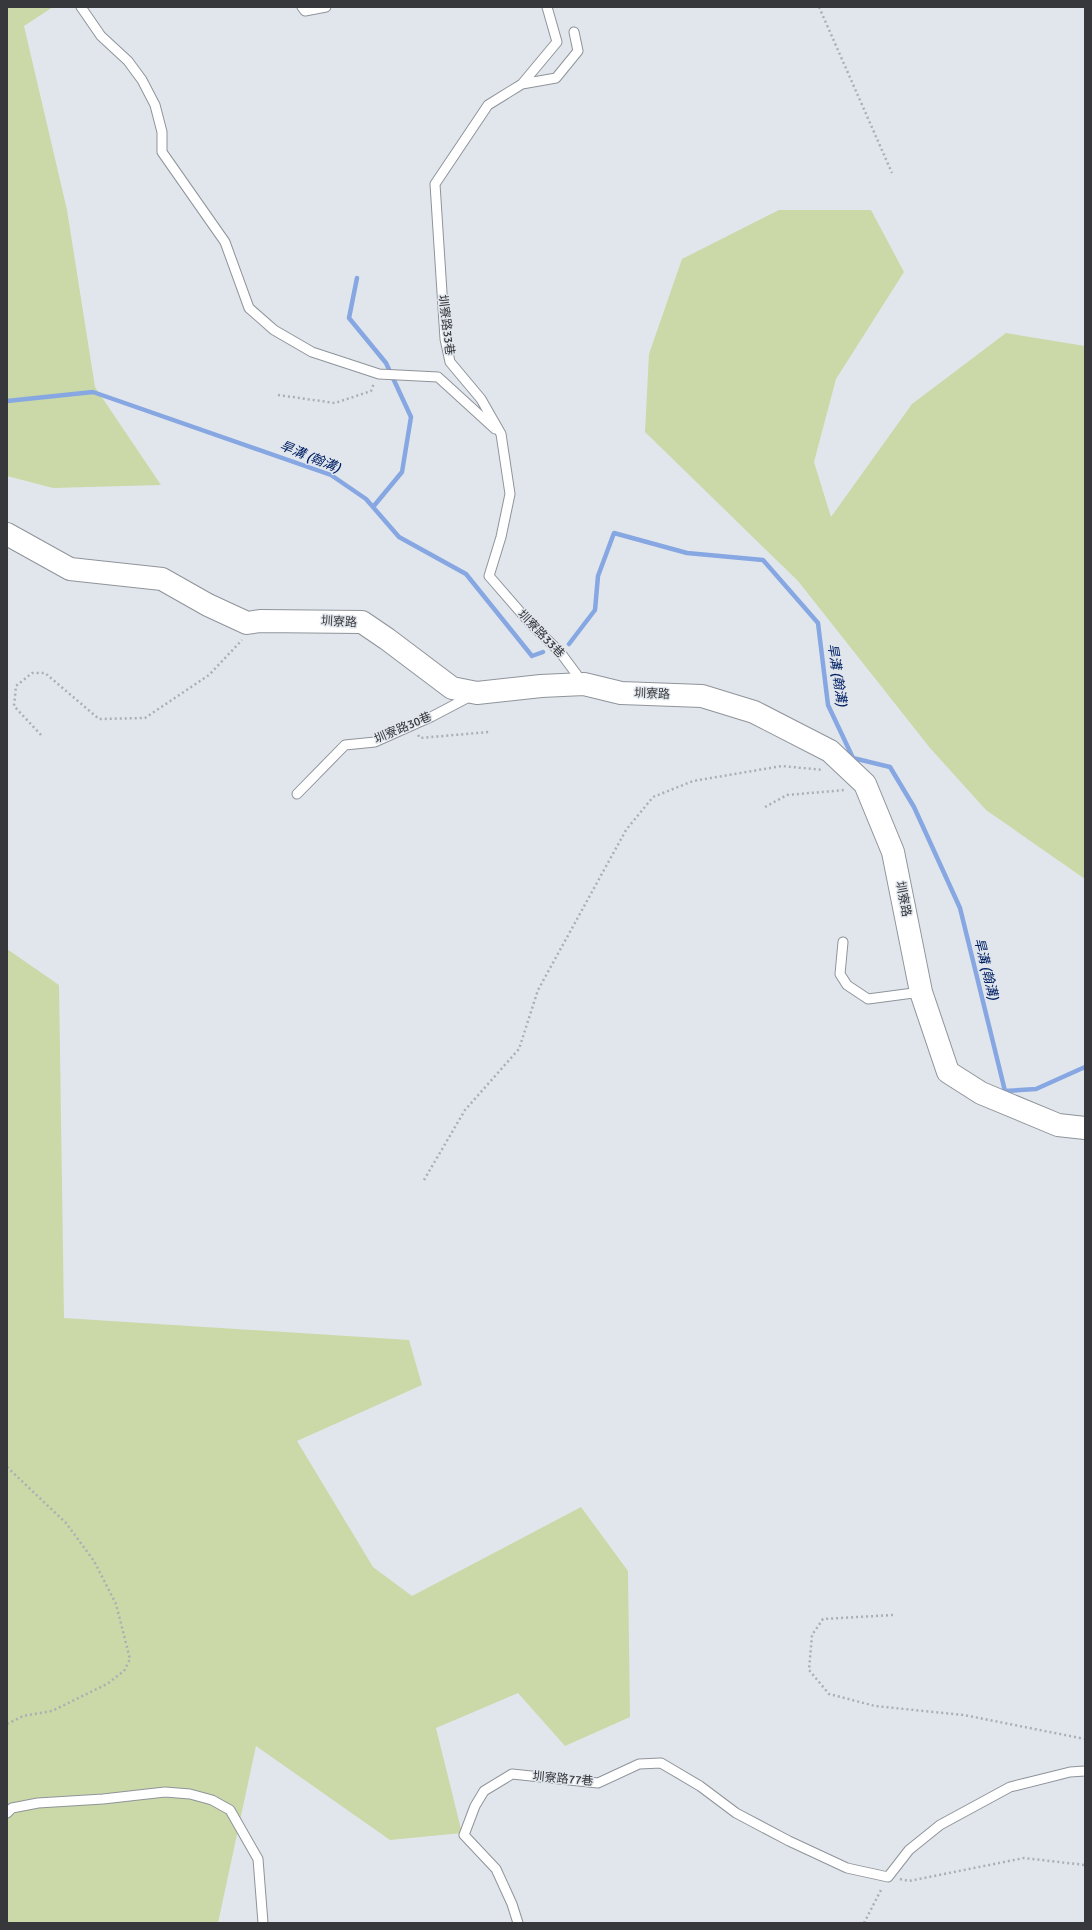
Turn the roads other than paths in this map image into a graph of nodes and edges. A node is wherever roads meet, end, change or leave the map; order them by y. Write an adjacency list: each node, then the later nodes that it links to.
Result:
1 (81, 7): 7 (lane)
2 (302, 7): 3 (lane)
3 (326, 7)
4 (547, 7): 6 (lane, 圳寮路33巷)
5 (574, 32): 6 (lane)
6 (522, 84): 7 (lane, 圳寮路33巷)
7 (501, 434): 9 (lane, 圳寮路33巷)
8 (7, 534): 10 (street, 圳寮路)
9 (584, 684): 10 (street, 圳寮路); 13 (street, 圳寮路)
10 (477, 693): 11 (lane, 圳寮路30巷)
11 (296, 794)
12 (843, 942): 13 (lane)
13 (921, 992): 14 (street, 圳寮路)
14 (1085, 1128)
15 (1085, 1771): 18 (lane, 圳寮路77巷)
16 (7, 1813): 17 (lane)
17 (263, 1923)
18 (518, 1923)

